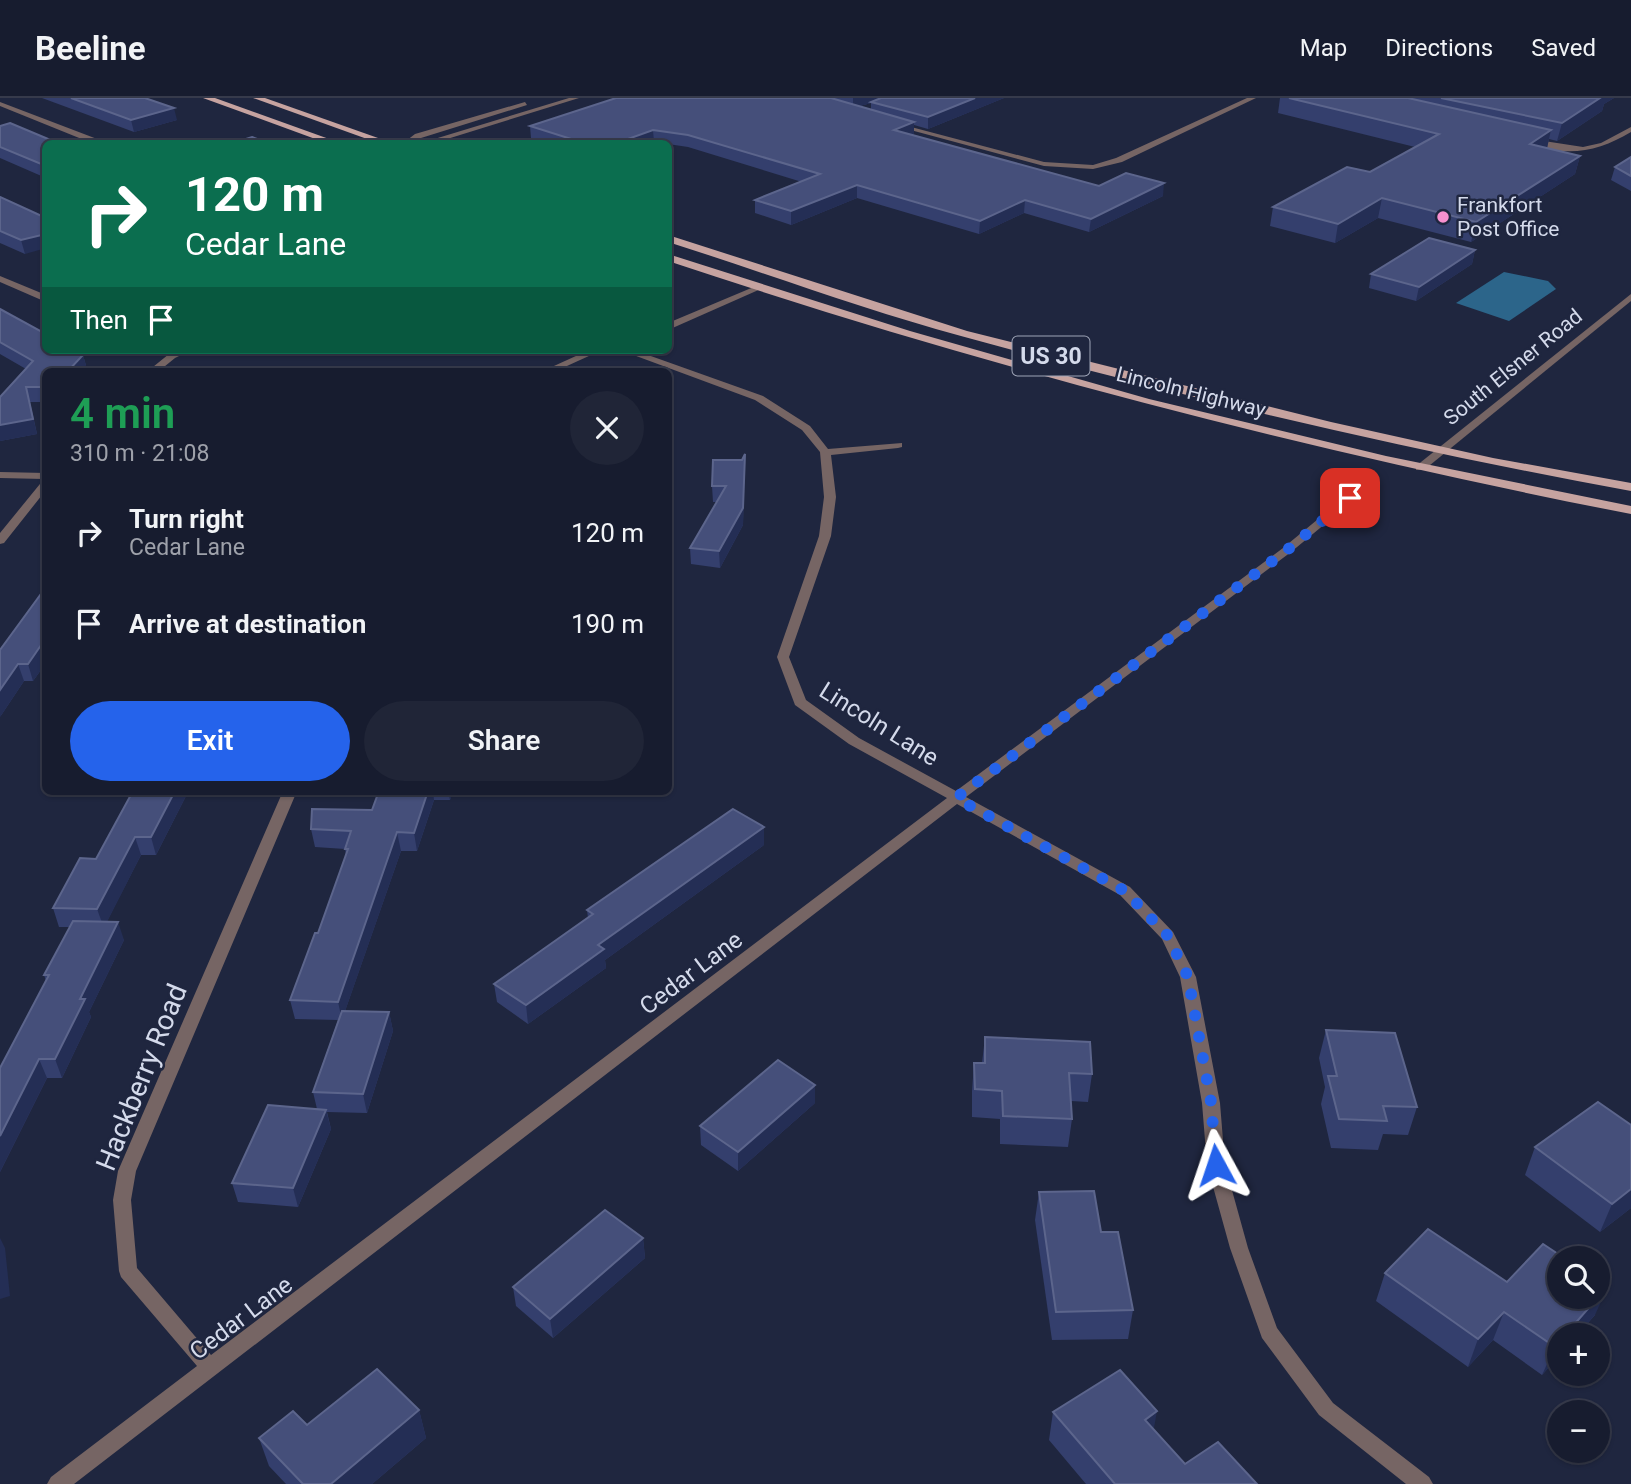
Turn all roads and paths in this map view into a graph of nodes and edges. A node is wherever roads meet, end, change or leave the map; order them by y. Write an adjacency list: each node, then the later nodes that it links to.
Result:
1 (207, 98): 11 (main road)
2 (257, 98): 12 (main road)
3 (543, 98): 13 (street)
4 (576, 98): 14 (street)
5 (1253, 98): 7 (street)
6 (0, 104): 10 (street)
7 (882, 121)
8 (1631, 129): 9 (street)
9 (1520, 139)
10 (92, 140)
11 (328, 140)
12 (379, 140)
13 (412, 140)
14 (434, 140)
15 (672, 239): 30 (main road, Lincoln Highway / US 30)
16 (672, 258): 18 (main road, Lincoln Highway / US 30)
17 (0, 280): 19 (street)
18 (759, 288): 21 (street); 32 (main road, Lincoln Highway / US 30)
19 (42, 297)
20 (1631, 297): 30 (street, South Elsner Road)
21 (672, 325)
22 (168, 354): 26 (street)
23 (177, 354): 26 (street)
24 (588, 354): 28 (street)
25 (636, 354): 31 (street)
26 (172, 356): 27 (street)
27 (157, 368)
28 (555, 368)
29 (898, 446): 31 (street)
30 (1441, 450): 32 (street, South Elsner Road); 36 (main road, Lincoln Highway / US 30)
31 (825, 452): 41 (street, Lincoln Lane)
32 (1420, 468): 38 (main road, Lincoln Highway / US 30)
33 (0, 475): 34 (street)
34 (42, 476)
35 (42, 487): 39 (street)
36 (1631, 487)
37 (1350, 498): 41 (street, Cedar Lane)
38 (1631, 509)
39 (0, 541)
40 (288, 795): 42 (street, Hackberry Road)
41 (956, 798): 42 (street, Cedar Lane); 44 (street, Lincoln Lane)
42 (211, 1369): 43 (street, Cedar Lane)
43 (58, 1484)
44 (1422, 1484)

